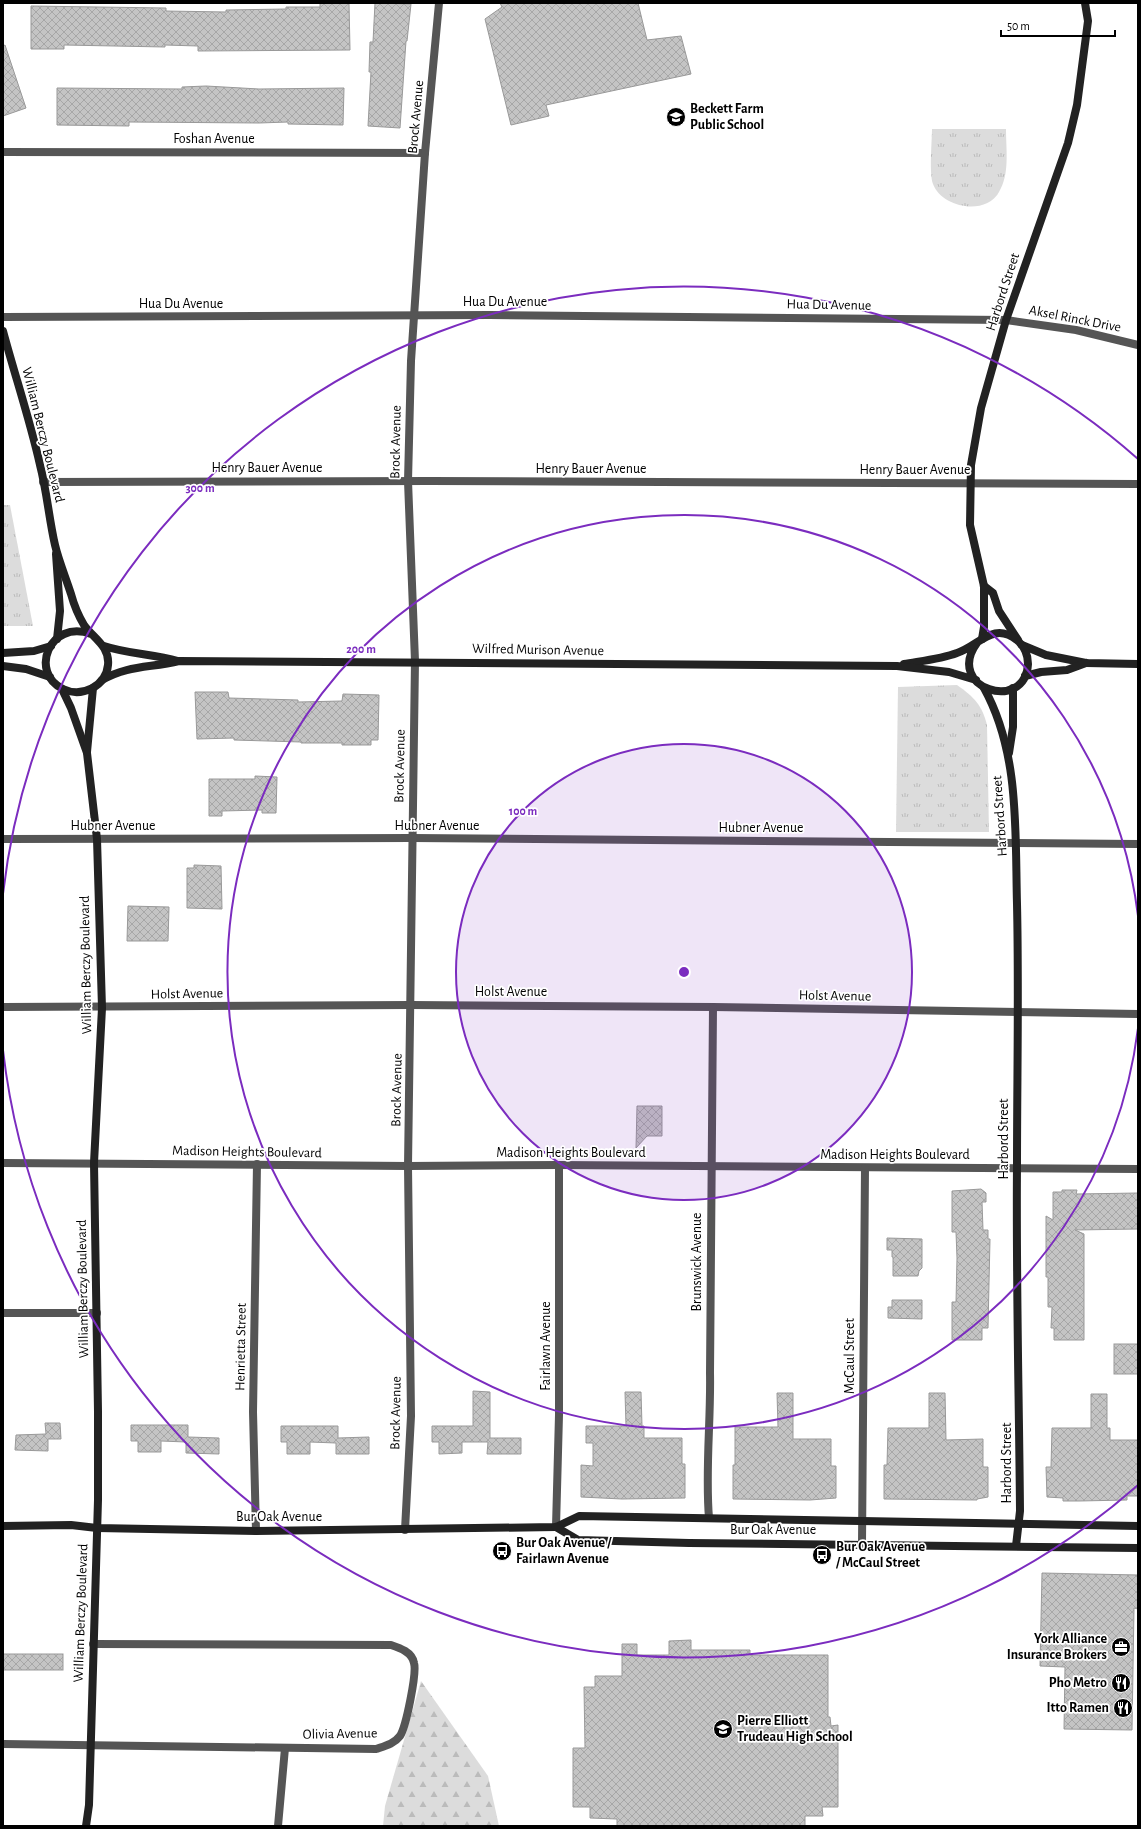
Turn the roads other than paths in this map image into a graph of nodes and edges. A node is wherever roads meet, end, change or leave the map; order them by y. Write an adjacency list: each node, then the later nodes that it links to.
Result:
1 (439, 3): 4 (street, Brock Avenue)
2 (1087, 5): 7 (street, Harbord Street)
3 (3, 152): 4 (street, Foshan Avenue)
4 (425, 153): 5 (street, Brock Avenue)
5 (415, 316): 6 (street, Hua Du Avenue); 7 (street, Hua Du Avenue); 10 (street, Brock Avenue)
6 (3, 317)
7 (1006, 320): 9 (street, Aksel Rinck Drive); 12 (street, Harbord Street)
8 (3, 331): 11 (street, William Berczy Boulevard)
9 (1138, 345)
10 (408, 481): 11 (street, Henry Bauer Avenue); 12 (street, Henry Bauer Avenue); 24 (street, Brock Avenue)
11 (43, 482): 14 (street, William Berczy Boulevard)
12 (971, 483): 13 (street, Henry Bauer Avenue); 15 (street, Harbord Street)
13 (1138, 484)
14 (56, 547): 16 (street, William Berczy Boulevard); 17 (street, William Berczy Boulevard)
15 (984, 586): 18 (street, Harbord Street); 19 (street, Harbord Street)
16 (91, 634): 17 (street); 21 (street)
17 (57, 639): 20 (street)
18 (980, 641): 19 (street); 28 (street, Wilfred Murison Avenue); 32 (street)
19 (1020, 643): 25 (street); 29 (street)
20 (51, 646): 22 (street); 30 (street)
21 (104, 646): 23 (street, Wilfred Murison Avenue); 31 (street)
22 (3, 653)
23 (179, 661): 24 (street, Wilfred Murison Avenue); 31 (street, Wilfred Murison Avenue)
24 (415, 661): 28 (street, Wilfred Murison Avenue); 39 (street, Brock Avenue)
25 (1086, 663): 26 (street); 29 (street)
26 (1138, 664)
27 (3, 666): 30 (street)
28 (897, 666): 32 (street, Wilfred Murison Avenue)
29 (1025, 676): 35 (street)
30 (50, 677): 36 (street)
31 (102, 680): 33 (street)
32 (976, 680): 34 (street)
33 (93, 688): 36 (street); 37 (street, William Berczy Boulevard)
34 (984, 688): 35 (street); 38 (street, Harbord Street)
35 (1013, 688): 38 (street, Harbord Street)
36 (62, 689): 37 (street, William Berczy Boulevard)
37 (87, 753): 41 (street, William Berczy Boulevard)
38 (1008, 754): 42 (street, Harbord Street)
39 (412, 838): 41 (street, Hubner Avenue); 42 (street, Hubner Avenue); 44 (street, Brock Avenue)
40 (3, 839): 41 (street, Hubner Avenue)
41 (97, 839): 47 (street, William Berczy Boulevard)
42 (1016, 842): 43 (street, Hubner Avenue); 48 (street, Harbord Street)
43 (1138, 844)
44 (411, 1005): 46 (street, Holst Avenue); 47 (street, Holst Avenue); 54 (street, Brock Avenue)
45 (3, 1007): 47 (street, Holst Avenue)
46 (712, 1007): 48 (street, Holst Avenue); 55 (street, Brunswick Avenue)
47 (102, 1008): 51 (street, William Berczy Boulevard)
48 (1018, 1012): 49 (street, Holst Avenue); 57 (street, Harbord Street)
49 (1138, 1014)
50 (3, 1163): 51 (street, Madison Heights Boulevard)
51 (94, 1163): 52 (street, Madison Heights Boulevard); 60 (street, William Berczy Boulevard)
52 (257, 1164): 54 (street, Madison Heights Boulevard); 69 (street, Henrietta Street)
53 (558, 1165): 54 (street, Madison Heights Boulevard); 55 (street, Madison Heights Boulevard); 66 (street, Fairlawn Avenue)
54 (408, 1166): 68 (street, Brock Avenue)
55 (710, 1168): 56 (street, Madison Heights Boulevard); 61 (street, Brunswick Avenue)
56 (865, 1168): 57 (street, Madison Heights Boulevard); 62 (street, McCaul Street)
57 (1017, 1168): 58 (street, Madison Heights Boulevard); 63 (street, Harbord Street)
58 (1138, 1169)
59 (3, 1313): 60 (street)
60 (97, 1313): 67 (street, William Berczy Boulevard)
61 (709, 1518): 62 (street, Bur Oak Avenue); 66 (street, Bur Oak Avenue)
62 (863, 1520): 63 (street, Bur Oak Avenue); 70 (street, McCaul Street)
63 (1019, 1524): 65 (street, Bur Oak Avenue); 71 (street, Harbord Street)
64 (3, 1526): 67 (street, Bur Oak Avenue)
65 (1138, 1526)
66 (556, 1527): 68 (street, Bur Oak Avenue); 70 (street, Bur Oak Avenue)
67 (97, 1528): 69 (street, Bur Oak Avenue); 73 (street, William Berczy Boulevard)
68 (405, 1530): 69 (street, Bur Oak Avenue)
69 (256, 1531)
70 (862, 1544): 71 (street, Bur Oak Avenue)
71 (1016, 1546): 72 (street, Bur Oak Avenue)
72 (1138, 1548)
73 (93, 1644): 75 (street, William Berczy Boulevard); 76 (street, Olivia Avenue)
74 (3, 1744): 75 (street, Olivia Avenue)
75 (90, 1745): 76 (street, Olivia Avenue); 77 (street, William Berczy Boulevard)
76 (285, 1748): 78 (street)
77 (86, 1826)
78 (278, 1826)

